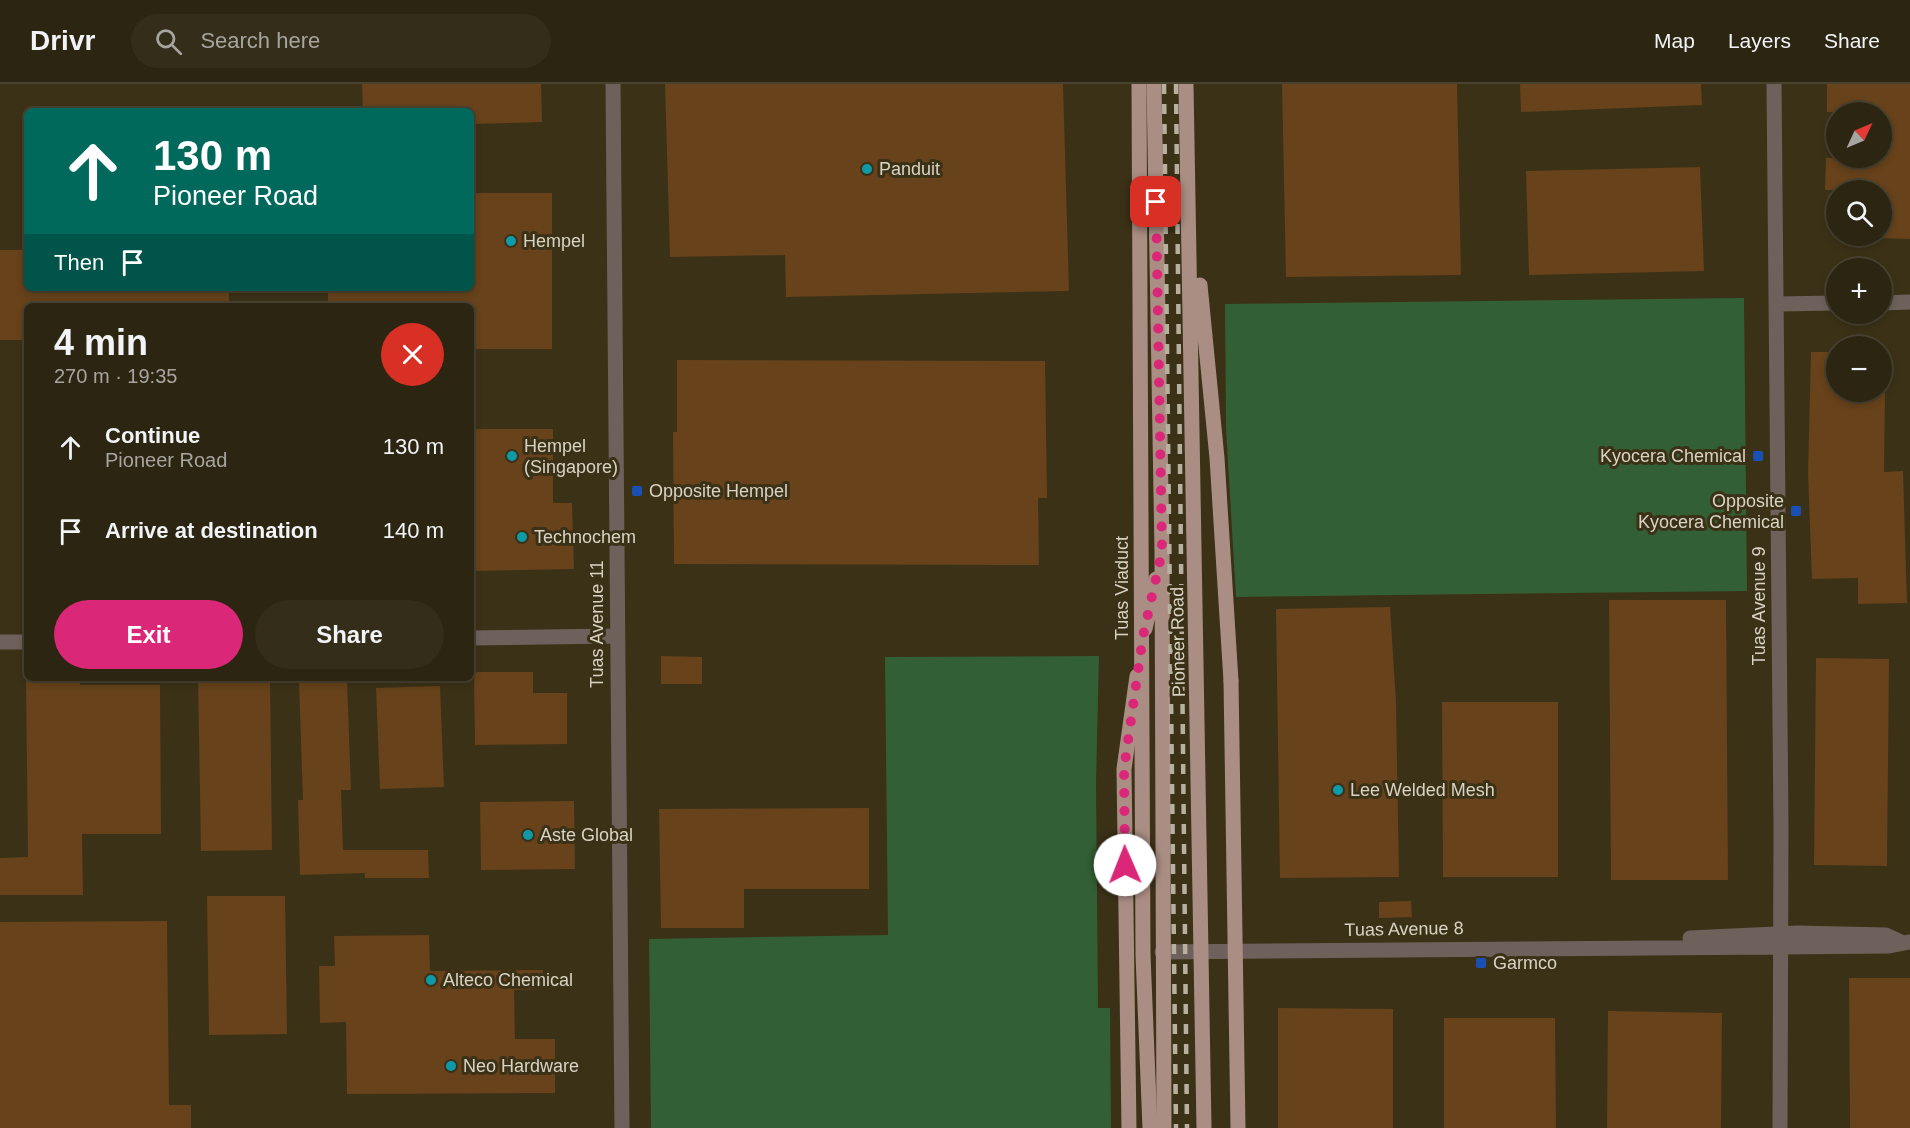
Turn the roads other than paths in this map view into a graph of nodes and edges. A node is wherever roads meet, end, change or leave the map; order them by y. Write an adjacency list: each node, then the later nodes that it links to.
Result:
1 (613, 84): 12 (street, Tuas Avenue 11)
2 (1139, 84): 22 (main road, Tuas Viaduct, bridge)
3 (1154, 84): 11 (main road, Pioneer Road)
4 (1186, 84): 18 (main road, Pioneer Road)
5 (1195, 84): 25 (main road, bridge)
6 (1774, 84): 10 (street, Tuas Avenue 9)
7 (1910, 302): 9 (street)
8 (1826, 303): 10 (street)
9 (1892, 303)
10 (1778, 304): 16 (street, Tuas Avenue 9)
11 (1162, 552): 19 (main road, Pioneer Road); 21 (main road)
12 (616, 636): 13 (street); 20 (street, Tuas Avenue 11)
13 (474, 638)
14 (0, 642): 15 (street)
15 (24, 642)
16 (1779, 940): 17 (street, Tuas Avenue 8); 18 (street, Tuas Avenue 8); 26 (street, Tuas Avenue 9)
17 (1906, 942)
18 (1201, 951): 19 (street, Tuas Avenue 8); 24 (main road, Pioneer Road)
19 (1162, 952): 23 (main road, Pioneer Road)
20 (622, 1128)
21 (1130, 1128)
22 (1150, 1128)
23 (1164, 1128)
24 (1204, 1128)
25 (1238, 1128)
26 (1780, 1128)

